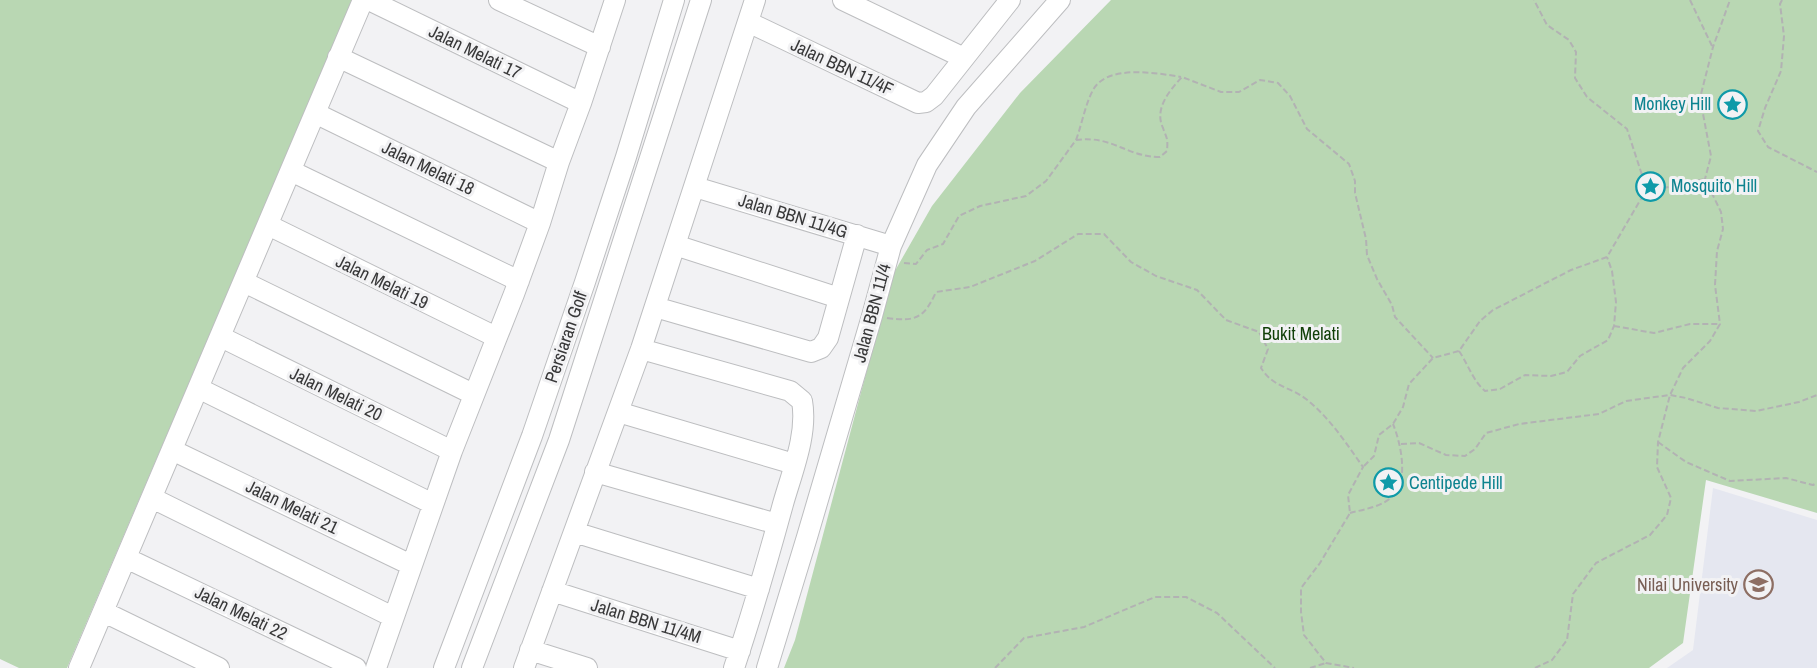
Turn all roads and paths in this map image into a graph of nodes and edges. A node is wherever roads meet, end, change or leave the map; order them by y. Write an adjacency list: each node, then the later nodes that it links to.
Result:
1 (363, 0): 18 (street)
2 (369, 0): 21 (street, Jalan Melati 17)
3 (499, 0): 16 (street)
4 (615, 0): 16 (street)
5 (674, 0): 80 (street, Persiaran Golf)
6 (701, 0): 81 (street, Persiaran Golf)
7 (755, 0): 15 (street)
8 (843, 0): 19 (street)
9 (1060, 0): 34 (street, Jalan BBN 11/4)
10 (1534, 0): 29 (path)
11 (1690, 0): 17 (path)
12 (1730, 0): 17 (path)
13 (1782, 0): 26 (path)
14 (1006, 1): 19 (street)
15 (748, 22): 19 (street, Jalan BBN 11/4F); 28 (street)
16 (600, 47): 21 (street)
17 (1713, 47): 27 (path)
18 (338, 57): 22 (street); 24 (street)
19 (964, 58)
20 (1182, 77): 23 (path); 23 (path); 47 (path)
21 (581, 104): 24 (street)
22 (315, 113): 25 (street); 30 (street, Jalan Melati 18)
23 (1076, 140): 34 (path)
24 (559, 162): 30 (street)
25 (291, 171): 31 (street); 36 (street)
26 (1817, 172)
27 (1705, 179): 29 (path); 41 (path)
28 (695, 187): 32 (street, Jalan BBN 11/4G); 33 (street)
29 (1645, 192): 35 (path)
30 (540, 222): 36 (street)
31 (268, 225): 37 (street); 44 (street, Jalan Melati 19)
32 (857, 235): 34 (street, Jalan BBN 11/4G); 38 (street)
33 (675, 245): 38 (street); 39 (street)
34 (889, 253): 40 (street, Jalan BBN 11/4)
35 (1607, 256): 42 (path); 46 (path)
36 (519, 281): 44 (street)
37 (244, 282): 43 (street); 49 (street)
38 (839, 298): 39 (street)
39 (655, 307): 45 (street)
40 (872, 316): 59 (path); 83 (street, Jalan BBN 11/4)
41 (1720, 324): 42 (path); 51 (path)
42 (1614, 326): 46 (path)
43 (221, 337): 48 (street); 57 (street, Jalan Melati 20)
44 (496, 337): 49 (street)
45 (641, 349): 52 (street); 58 (street)
46 (1459, 351): 47 (path)
47 (1433, 358): 53 (path)
48 (198, 388): 56 (street); 63 (street)
49 (474, 394): 57 (street)
50 (1817, 394): 51 (path)
51 (1670, 395): 54 (path); 55 (path)
52 (618, 412): 58 (street); 60 (street)
53 (1393, 424): 55 (path); 59 (path)
54 (1658, 442): 61 (path); 88 (path)
55 (1401, 444): 64 (path)
56 (172, 450): 62 (street); 68 (street, Jalan Melati 21)
57 (452, 451): 63 (street)
58 (794, 464): 65 (street)
59 (1363, 467): 64 (path)
60 (596, 472): 65 (street); 66 (street)
61 (1817, 483)
62 (152, 498): 67 (street); 72 (street)
63 (433, 504): 68 (street)
64 (1350, 513): 75 (path)
65 (777, 524): 69 (street)
66 (574, 532): 69 (street); 70 (street)
67 (126, 558): 71 (street); 78 (street, Jalan Melati 22)
68 (411, 565): 72 (street)
69 (759, 589): 74 (street)
70 (552, 591): 73 (street); 74 (street, Jalan BBN 11/4M)
71 (104, 612): 76 (street); 77 (street)
72 (393, 617): 79 (street)
73 (527, 659): 82 (street)
74 (737, 659)
75 (1326, 663): 86 (path); 87 (path)
76 (79, 668)
77 (219, 668)
78 (356, 668)
79 (376, 668)
80 (444, 668)
81 (472, 668)
82 (587, 668)
83 (767, 668)
84 (995, 668): 85 (path)
85 (1275, 668)
86 (1310, 668)
87 (1354, 668)
88 (1535, 668)

